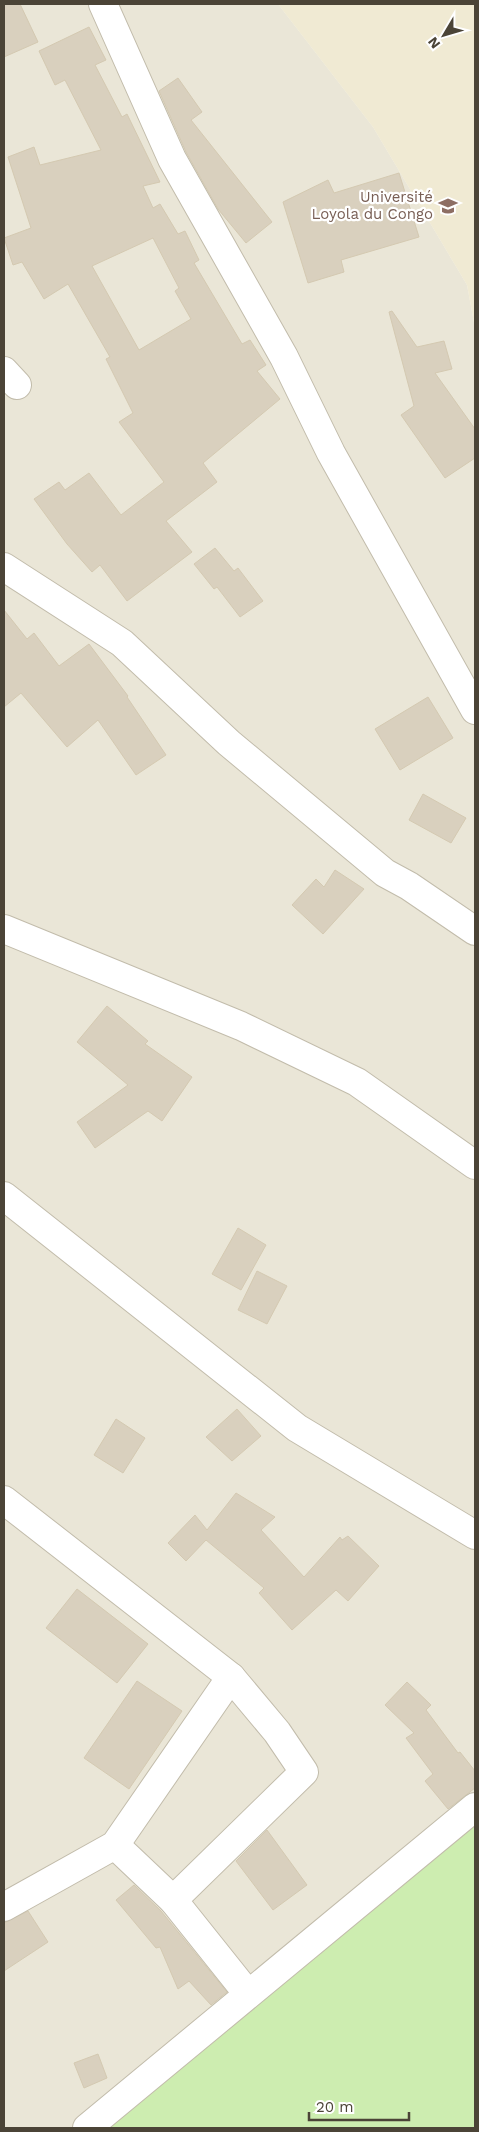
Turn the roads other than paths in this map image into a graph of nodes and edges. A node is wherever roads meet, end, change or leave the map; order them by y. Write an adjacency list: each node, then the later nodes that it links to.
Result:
1 (104, 4): 3 (street)
2 (4, 567): 5 (street)
3 (475, 710)
4 (4, 929): 6 (street)
5 (475, 930)
6 (475, 1165)
7 (4, 1196): 9 (street)
8 (4, 1500): 10 (street)
9 (475, 1535)
10 (231, 1677): 12 (street); 13 (street)
11 (475, 1808): 15 (street)
12 (115, 1845): 13 (street); 14 (street)
13 (173, 1900): 15 (street)
14 (4, 1907)
15 (248, 1994): 16 (street)
16 (86, 2128)

